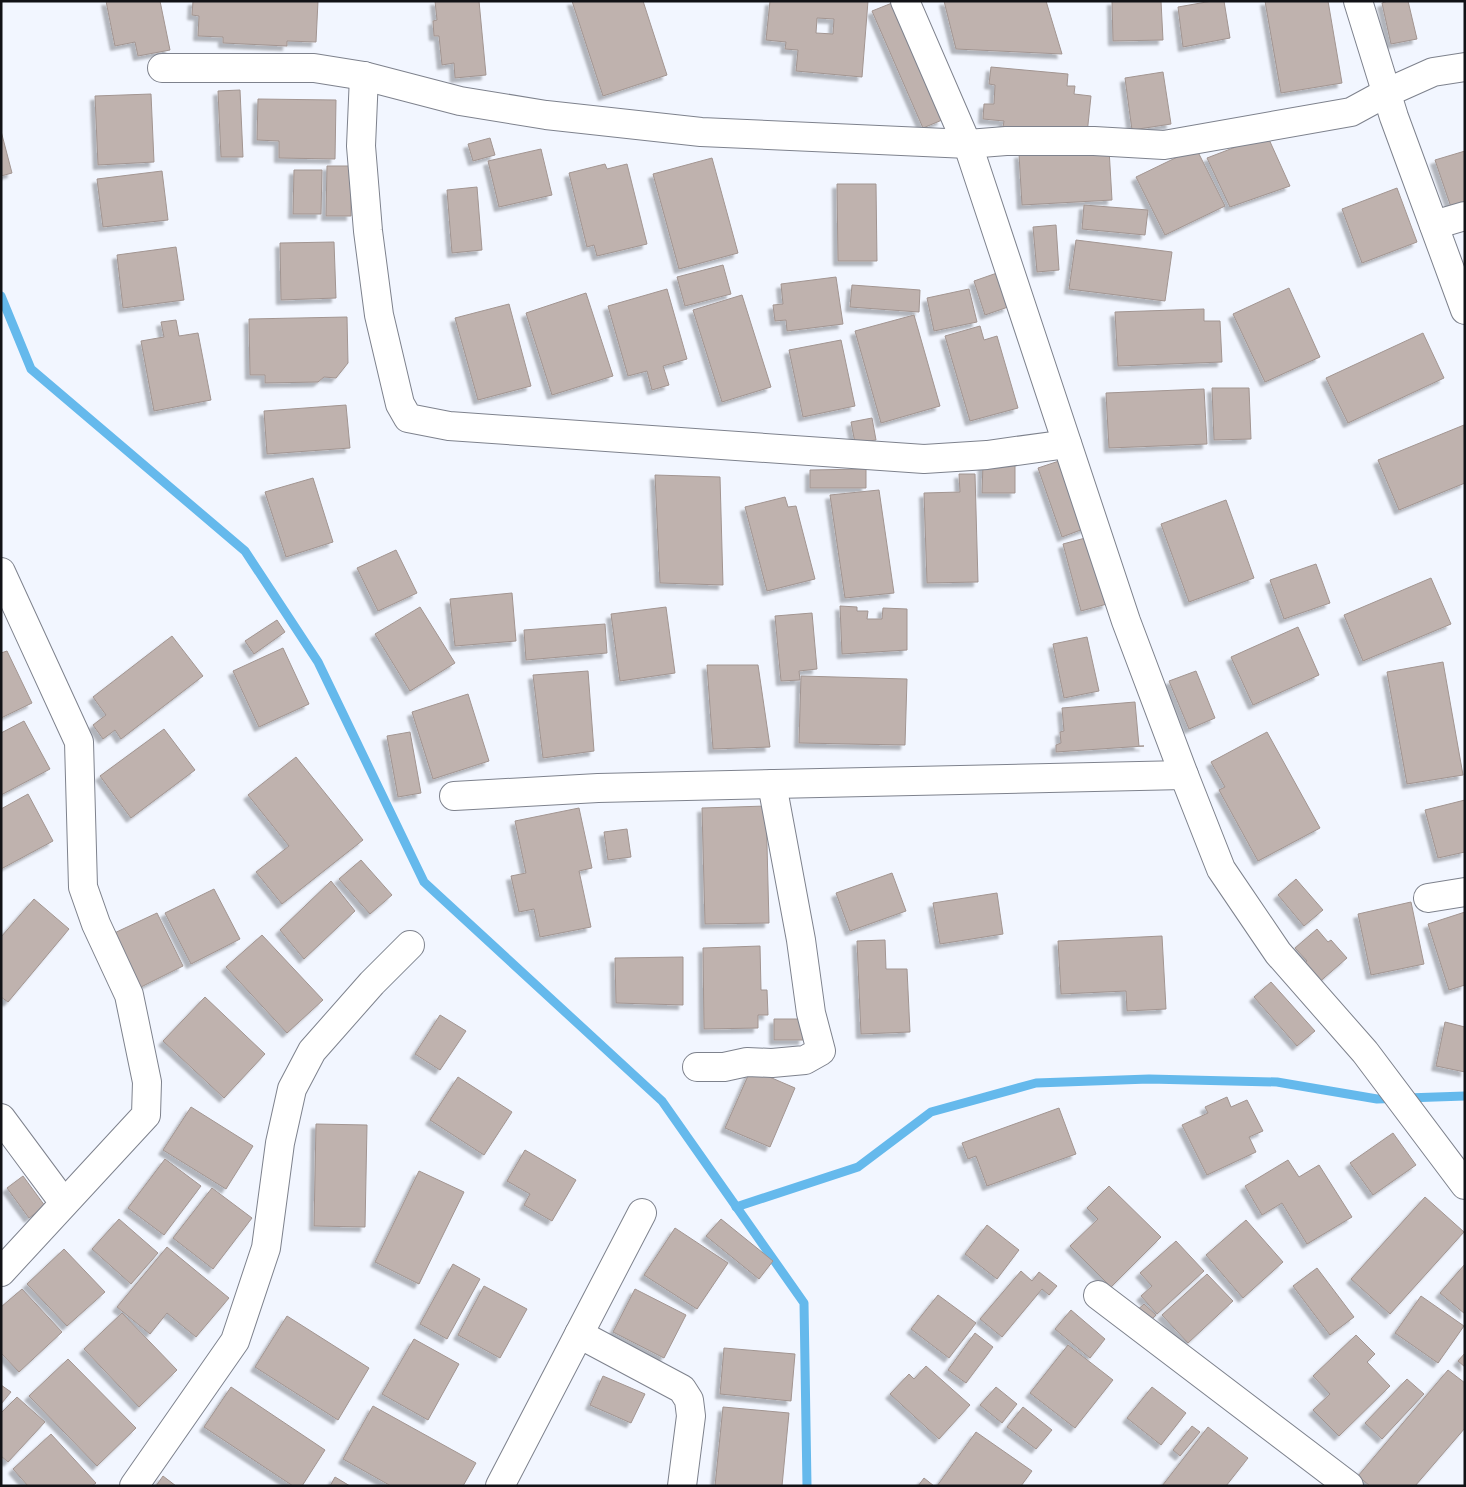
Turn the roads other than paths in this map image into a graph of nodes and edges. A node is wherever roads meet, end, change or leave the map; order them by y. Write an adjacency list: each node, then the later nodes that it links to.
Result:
1 (905, 1): 7 (street)
2 (1358, 1): 6 (street)
3 (1465, 67): 6 (street)
4 (162, 68): 5 (street)
5 (364, 76): 7 (street); 11 (street)
6 (1386, 92): 7 (street); 9 (street)
7 (968, 144): 11 (street)
8 (1465, 216): 9 (street)
9 (1434, 225): 10 (street)
10 (1465, 310)
11 (1067, 444): 13 (street)
12 (1, 572): 22 (street)
13 (1184, 774): 14 (street); 21 (street)
14 (772, 784): 15 (street); 19 (street)
15 (454, 796)
16 (1465, 892): 17 (street)
17 (1428, 898)
18 (410, 945): 27 (street)
19 (697, 1067)
20 (1, 1118): 22 (street)
21 (1465, 1185)
22 (64, 1203): 24 (street)
23 (642, 1213): 26 (street)
24 (1, 1272)
25 (1098, 1295): 30 (street)
26 (579, 1334): 28 (street); 29 (street)
27 (134, 1486)
28 (500, 1486)
29 (682, 1486)
30 (1349, 1486)

